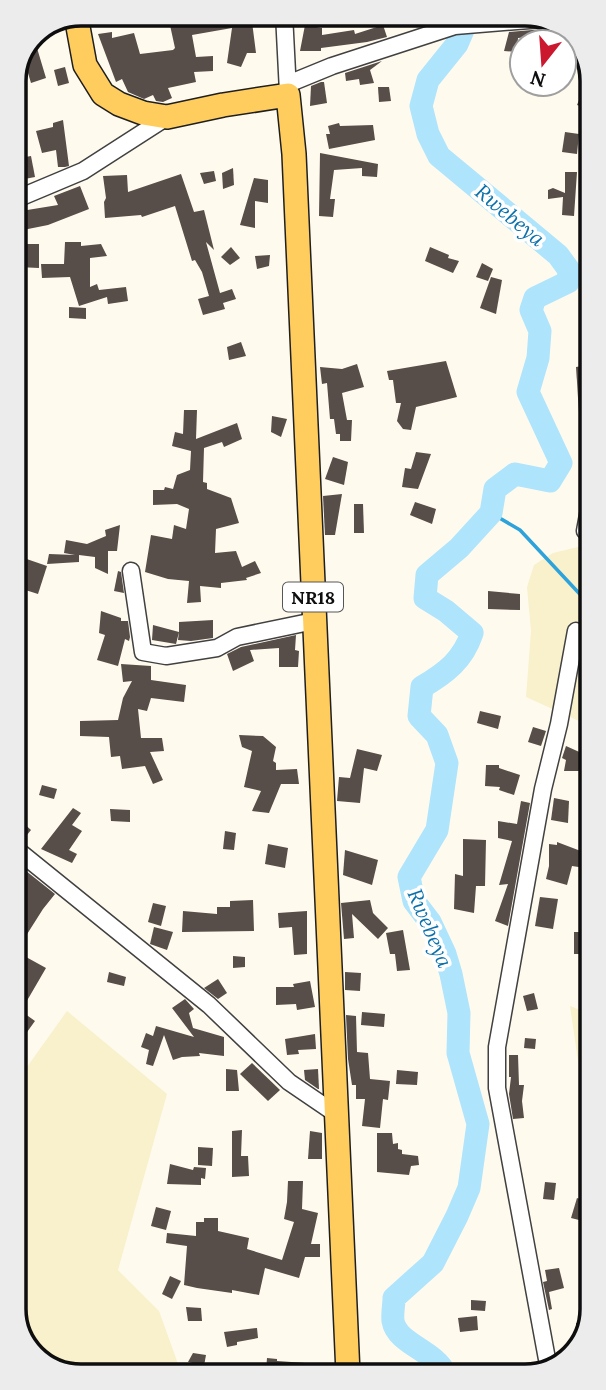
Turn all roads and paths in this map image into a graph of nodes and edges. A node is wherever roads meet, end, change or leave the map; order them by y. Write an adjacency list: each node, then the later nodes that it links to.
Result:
1 (78, 26): 5 (main road)
2 (285, 26): 4 (street)
3 (455, 26): 4 (street)
4 (288, 90): 5 (main road); 8 (main road, NR18)
5 (167, 117): 6 (street)
6 (26, 195)
7 (131, 571): 8 (street)
8 (314, 621): 11 (main road, NR18)
9 (576, 631): 12 (street)
10 (26, 857): 11 (street)
11 (336, 1114): 13 (main road, NR18)
12 (547, 1359)
13 (348, 1364)

